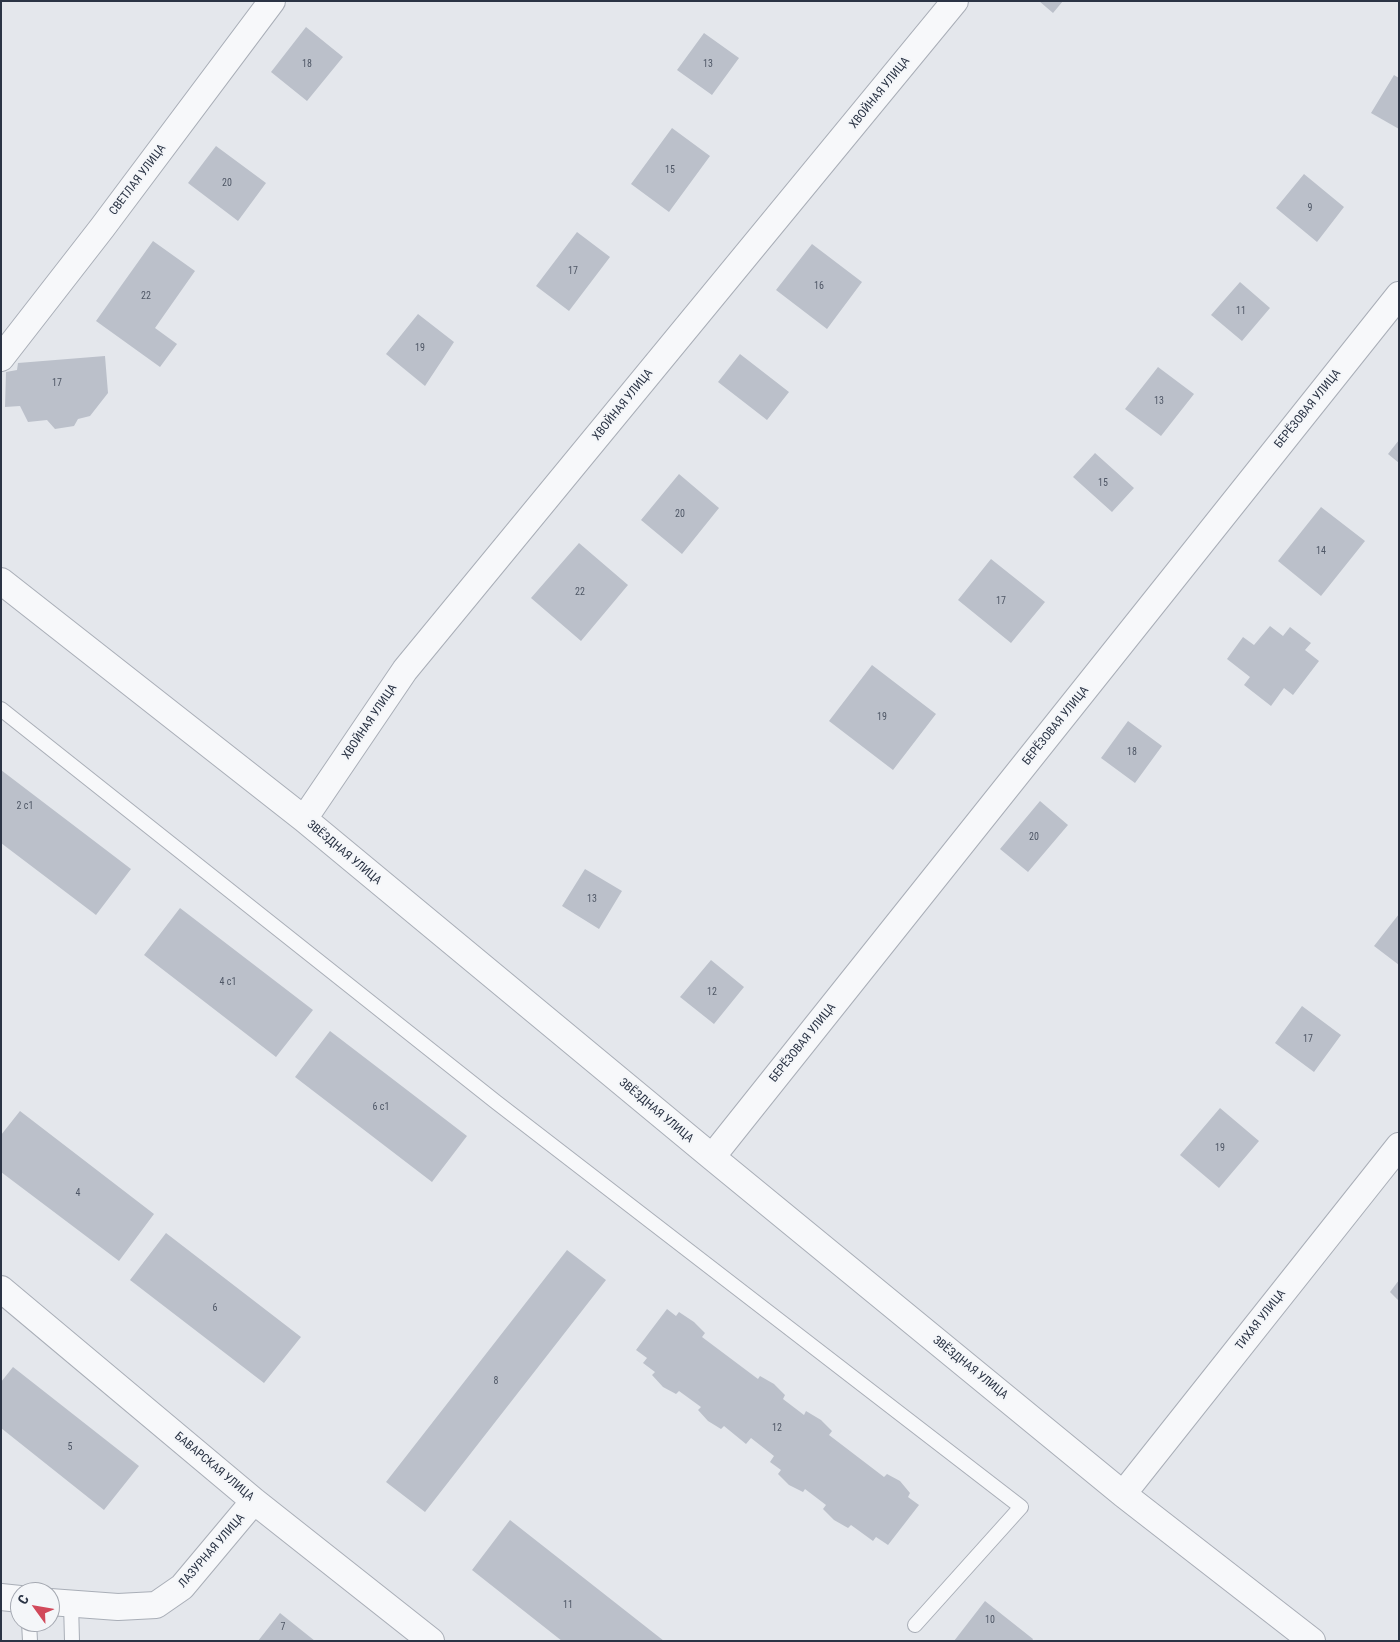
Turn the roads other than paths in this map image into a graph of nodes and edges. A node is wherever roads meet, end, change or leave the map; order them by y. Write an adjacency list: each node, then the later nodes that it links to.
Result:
1 (272, 1): 4 (street, СВЕТЛАЯ УЛИЦА)
2 (955, 1): 7 (street, ХВОЙНАЯ УЛИЦА)
3 (1399, 295): 9 (street, БЕРЁЗОВАЯ УЛИЦА)
4 (1, 358)
5 (1, 581): 7 (street, ЗВЁЗДНАЯ УЛИЦА)
6 (1, 709): 14 (lane)
7 (304, 820): 9 (street, ЗВЁЗДНАЯ УЛИЦА)
8 (1399, 1146): 11 (street, ТИХАЯ УЛИЦА)
9 (712, 1158): 11 (street, ЗВЁЗДНАЯ УЛИЦА)
10 (1, 1289): 12 (street, БАВАРСКАЯ УЛИЦА)
11 (1123, 1494): 17 (street, ЗВЁЗДНАЯ УЛИЦА)
12 (254, 1501): 13 (street, ЛАЗУРНАЯ УЛИЦА); 16 (street, БАВАРСКАЯ УЛИЦА)
13 (61, 1602): 15 (lane)
14 (915, 1625)
15 (72, 1641)
16 (431, 1641)
17 (1312, 1641)

